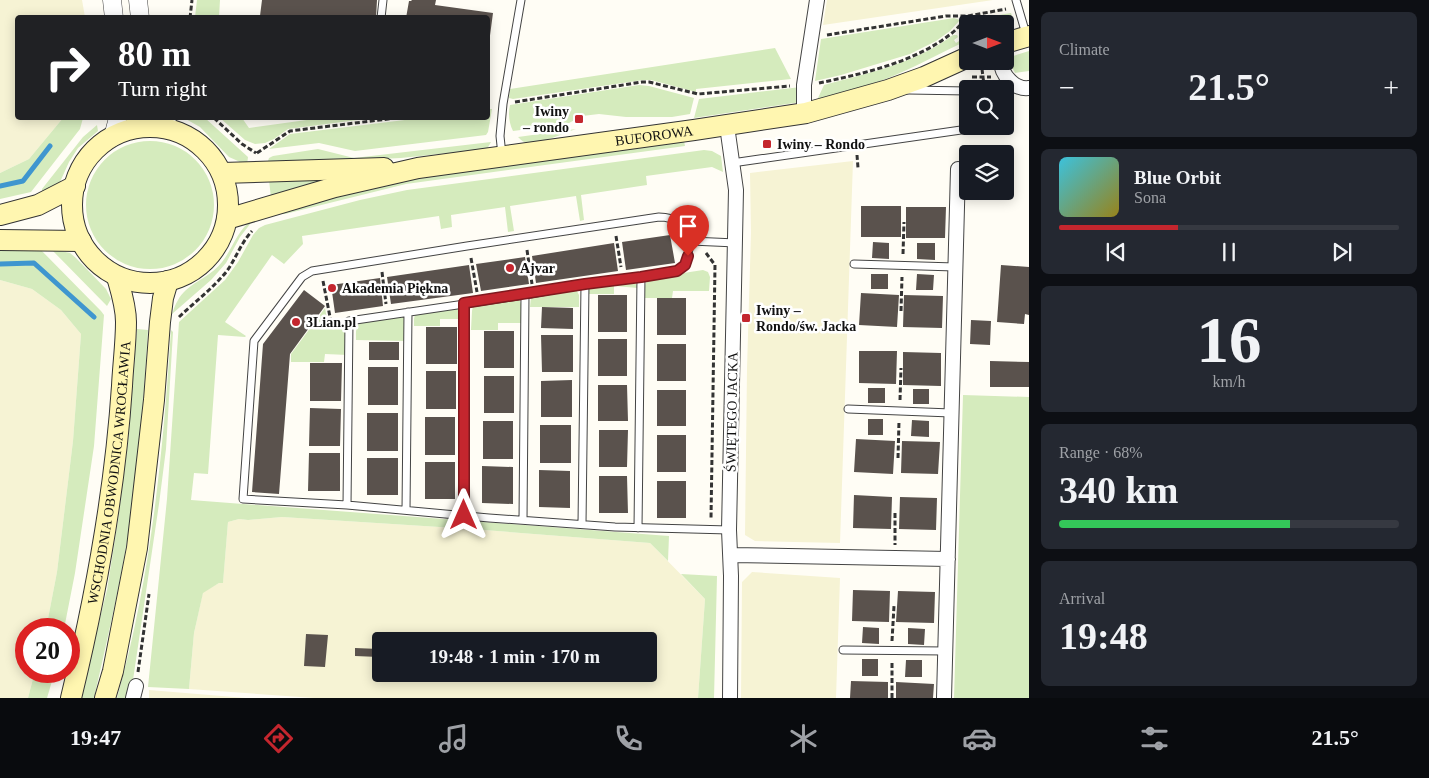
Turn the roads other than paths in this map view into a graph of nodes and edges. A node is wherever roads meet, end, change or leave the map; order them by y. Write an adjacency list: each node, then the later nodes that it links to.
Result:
1 (112, 0): 7 (street)
2 (138, 0): 8 (street)
3 (383, 0): 9 (lane)
4 (520, 0): 22 (lane)
5 (817, 0): 17 (street)
6 (1017, 3): 10 (lane)
7 (114, 15)
8 (140, 15)
9 (381, 15)
10 (1028, 36): 11 (main road)
11 (1014, 43)
12 (959, 61): 15 (main road, BUFOROWA)
13 (1003, 70): 14 (street)
14 (1026, 88)
15 (888, 90): 16 (lane, BUFOROWA); 17 (main road, BUFOROWA)
16 (959, 91)
17 (806, 113): 19 (main road, BUFOROWA)
18 (167, 123): 20 (main road); 26 (main road)
19 (727, 126): 22 (main road, BUFOROWA); 23 (street, ŚWIĘTEGO JACKA)
20 (115, 127): 27 (main road)
21 (959, 130): 23 (lane)
22 (502, 156): 24 (main road, BUFOROWA)
23 (732, 163): 33 (street, ŚWIĘTEGO JACKA)
24 (418, 168): 26 (main road, BUFOROWA); 29 (main road, BUFOROWA)
25 (958, 169): 35 (street)
26 (222, 173): 29 (main road)
27 (75, 186): 28 (main road); 31 (main road)
28 (0, 215)
29 (227, 218): 38 (main road)
30 (0, 240): 31 (main road)
31 (81, 241): 36 (main road)
32 (692, 241): 33 (lane); 37 (lane); 45 (lane)
33 (736, 243): 51 (street, ŚWIĘTEGO JACKA)
34 (854, 264): 35 (lane)
35 (956, 268): 44 (street)
36 (117, 277): 38 (main road); 56 (main road, WSCHODNIA OBWODNICA WROCŁAWIA)
37 (641, 277): 39 (lane); 50 (lane)
38 (168, 281): 57 (main road)
39 (585, 284): 40 (lane); 49 (lane)
40 (525, 294): 41 (lane); 48 (lane)
41 (464, 303): 42 (lane); 47 (lane)
42 (408, 312): 45 (lane); 46 (lane)
43 (848, 410): 44 (lane)
44 (951, 413): 53 (street)
45 (347, 505): 46 (lane)
46 (406, 510): 47 (lane)
47 (464, 515): 48 (lane)
48 (523, 520): 49 (lane)
49 (582, 524): 50 (lane)
50 (638, 528): 51 (lane)
51 (729, 530): 52 (street, ŚWIĘTEGO JACKA)
52 (731, 555): 53 (street); 58 (street, ŚWIĘTEGO JACKA)
53 (948, 559): 55 (street)
54 (843, 650): 55 (lane)
55 (945, 651): 59 (street)
56 (71, 698)
57 (105, 698)
58 (730, 698)
59 (944, 698)

